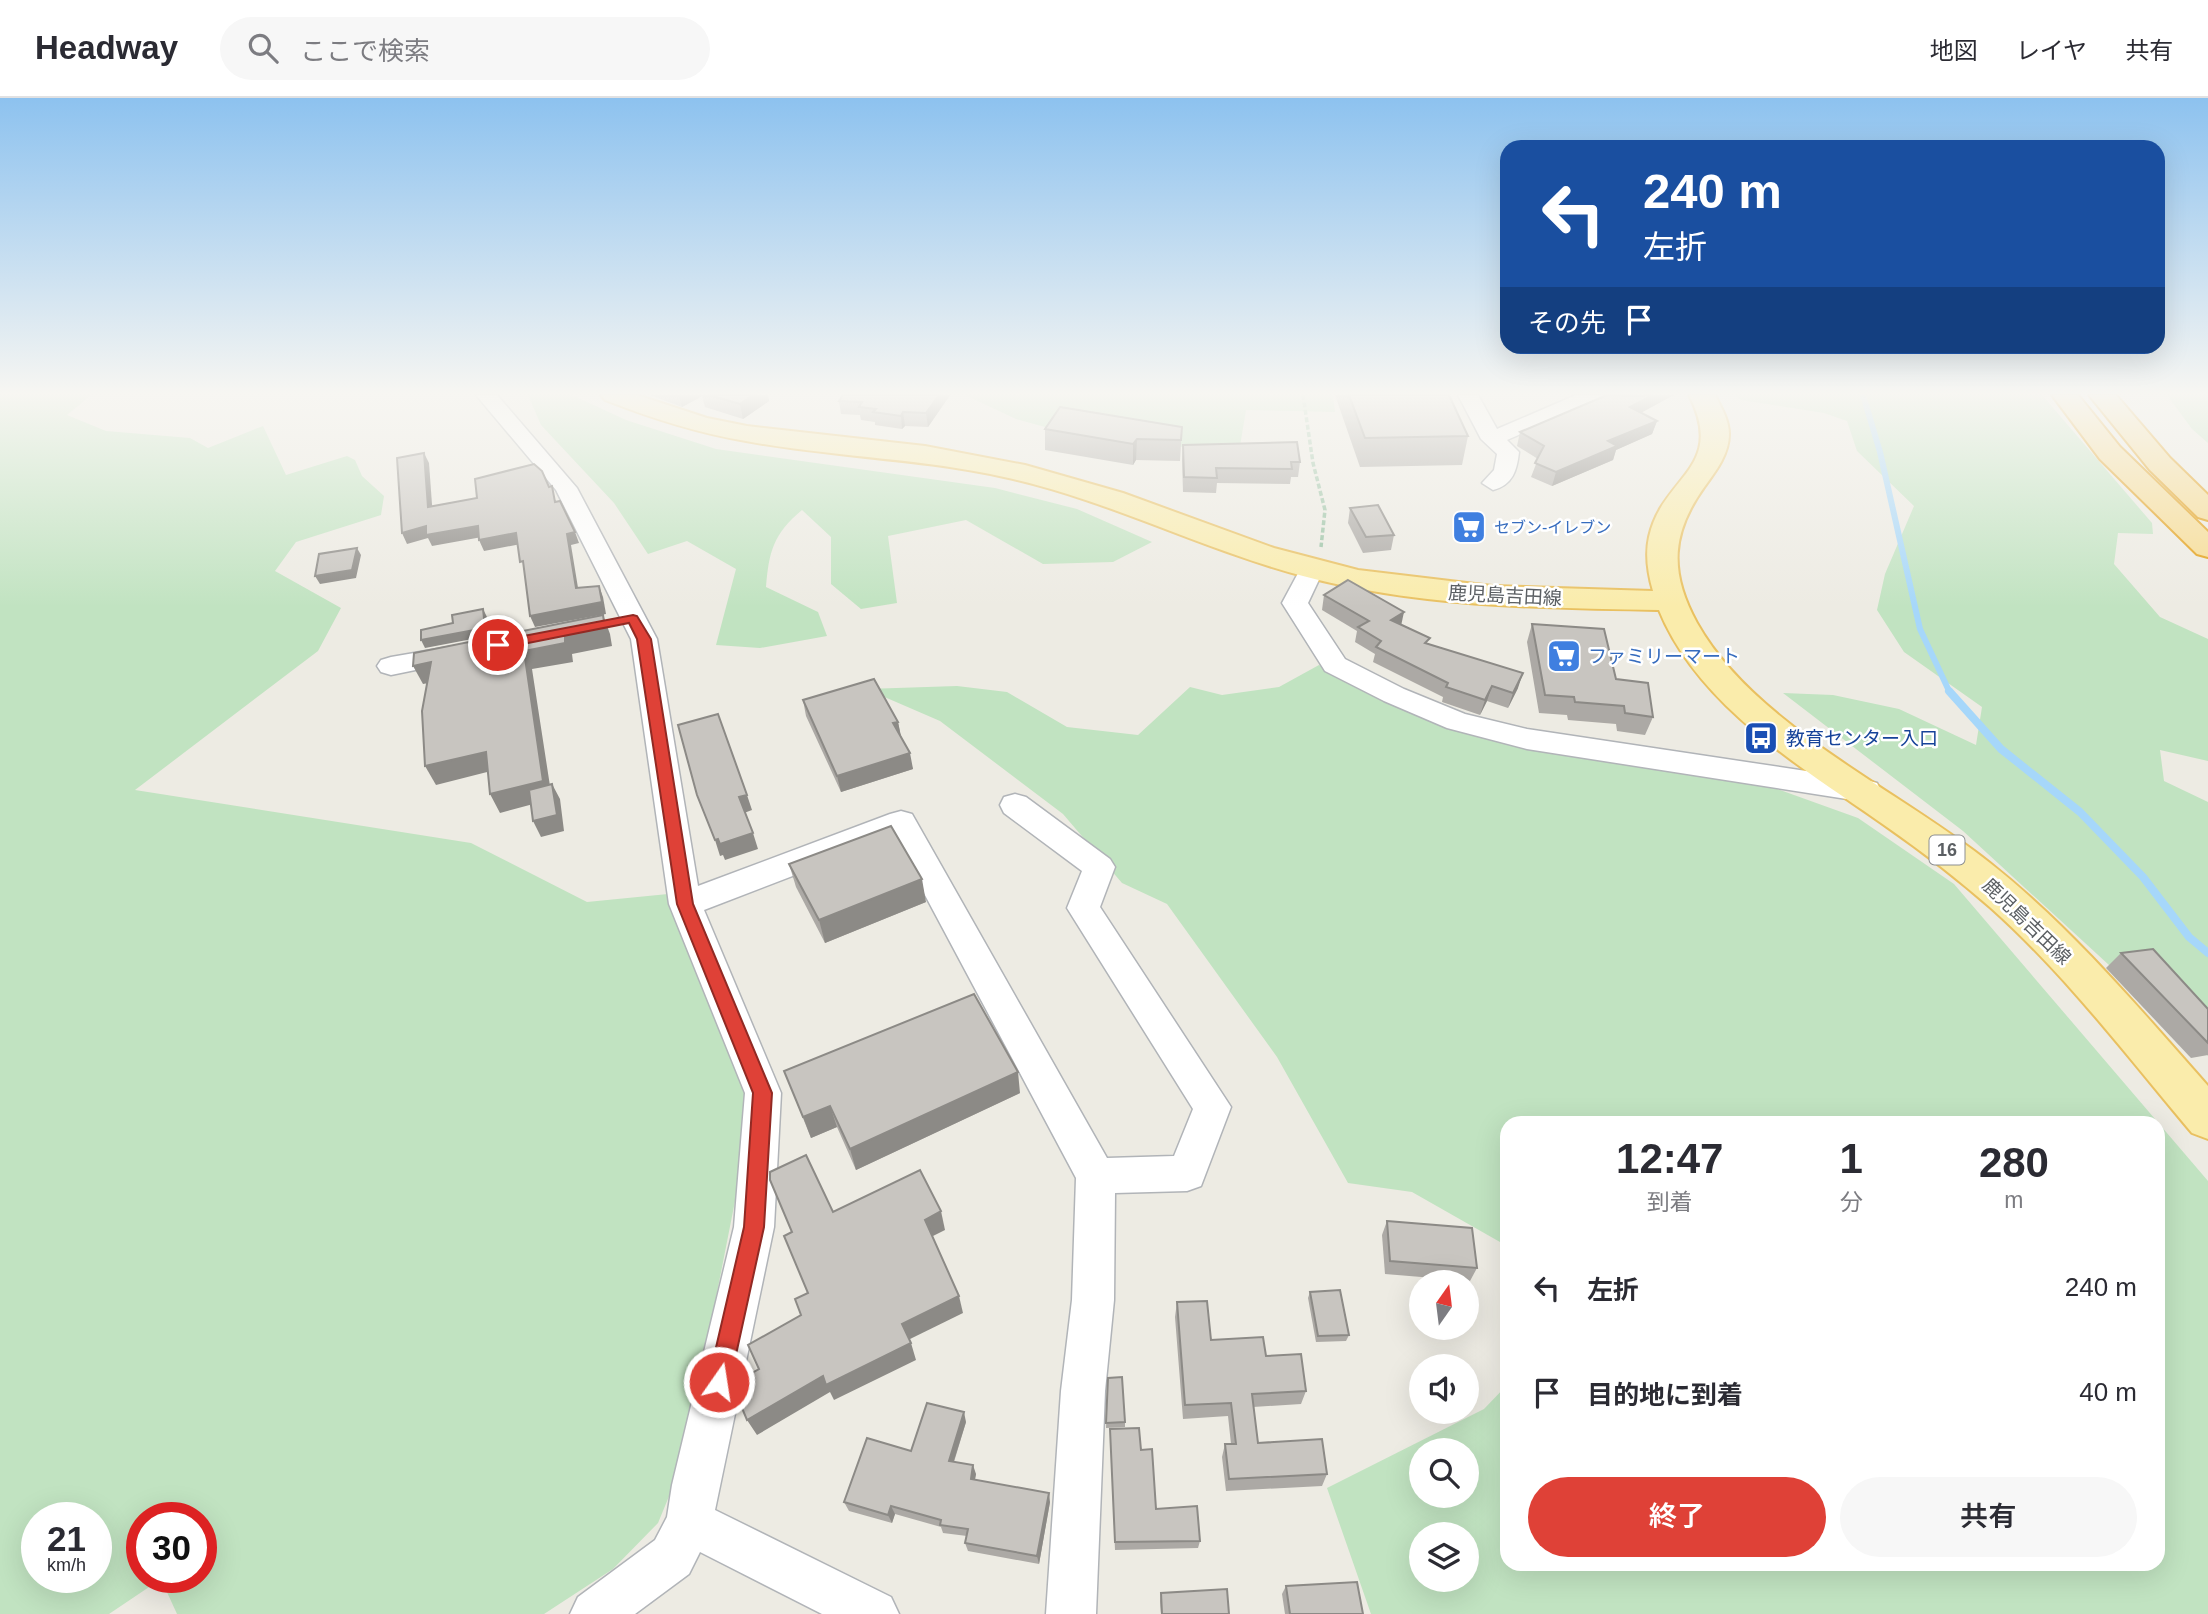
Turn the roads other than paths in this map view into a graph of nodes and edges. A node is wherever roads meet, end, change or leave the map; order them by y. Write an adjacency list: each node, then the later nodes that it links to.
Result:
1 (547, 466): 16 (street)
2 (984, 466): 10 (main road, 鹿児島吉田線)
3 (1506, 466): 7 (street)
4 (1704, 466): 11 (main road)
5 (2123, 466): 9 (highway)
6 (2162, 466): 8 (highway)
7 (1493, 483)
8 (2208, 511)
9 (2208, 548)
10 (1312, 569): 11 (main road, 鹿児島吉田線); 14 (street)
11 (1672, 601): 14 (main road, 鹿児島吉田線 / 16)
12 (485, 648): 13 (street)
13 (391, 667)
14 (1866, 791): 17 (main road, 鹿児島吉田線 / 16)
15 (1015, 805): 18 (street)
16 (685, 904): 18 (street); 19 (street)
17 (2208, 1119)
18 (1096, 1175): 22 (street)
19 (691, 1522): 20 (street); 21 (street)
20 (595, 1614)
21 (874, 1614)
22 (1071, 1614)

